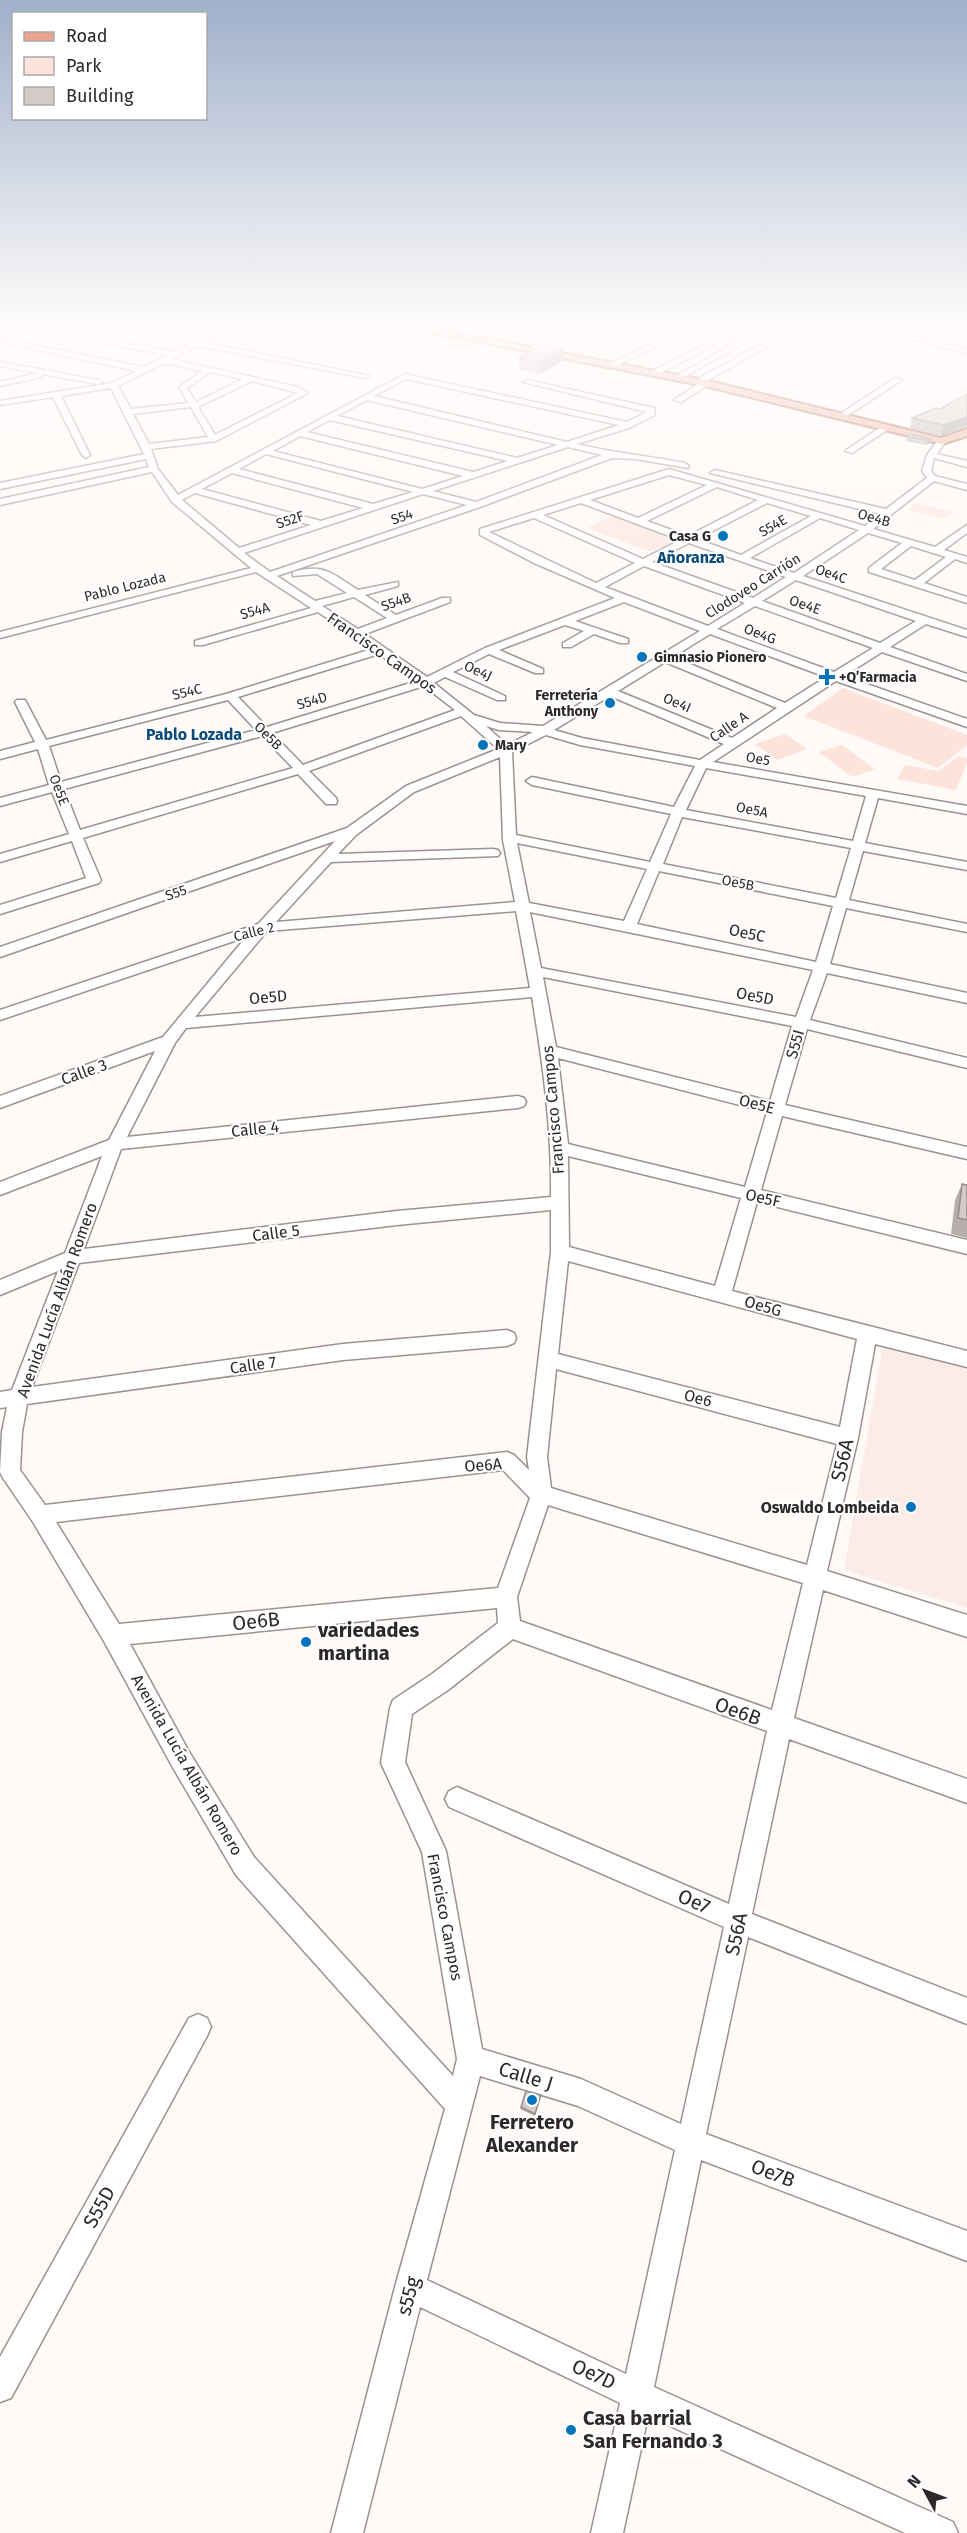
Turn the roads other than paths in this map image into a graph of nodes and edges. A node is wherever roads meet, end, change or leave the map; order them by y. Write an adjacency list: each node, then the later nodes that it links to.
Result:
1 (80, 442): 15 (street)
2 (143, 442): 12 (street, Francisco Campos)
3 (196, 442): 12 (street)
4 (281, 442): 14 (street)
5 (337, 442): 22 (street)
6 (440, 442): 18 (street)
7 (554, 442): 11 (street)
8 (573, 442): 11 (street, S52F)
9 (862, 442): 13 (street)
10 (941, 442): 17 (street)
11 (565, 445): 16 (street); 18 (street, S52F)
12 (148, 451): 20 (street, Francisco Campos); 25 (street)
13 (849, 451)
14 (262, 452): 21 (street); 28 (street)
15 (86, 455)
16 (611, 455): 33 (street, S54); 35 (street)
17 (931, 455): 19 (street); 23 (street)
18 (517, 460): 22 (street, S52F)
19 (967, 464)
20 (154, 469): 29 (street, Francisco Campos); 32 (street)
21 (232, 470): 27 (street); 34 (street)
22 (473, 475): 28 (street, S52F)
23 (932, 478): 26 (street); 35 (street, Clodoveo Carrión)
24 (716, 484): 30 (street, Oe4B); 31 (street, Oe4B); 38 (street)
25 (0, 486)
26 (967, 487)
27 (196, 490): 29 (street); 39 (street)
28 (421, 491): 33 (street); 34 (street, S52F)
29 (175, 500): 47 (street, Francisco Campos)
30 (765, 500): 37 (street, Oe4B); 43 (street)
31 (584, 501): 36 (street); 38 (street, Oe4C)
32 (0, 502)
33 (477, 506): 54 (street, S54)
34 (373, 507): 39 (street, S52F)
35 (889, 513): 41 (street, Clodoveo Carrión)
36 (536, 515): 51 (street, Oe4E); 57 (street, Oe4G)
37 (817, 516): 41 (street, Oe4B); 49 (street, S54E)
38 (639, 521): 43 (street, Oe4C)
39 (320, 524): 47 (street, S52F)
40 (967, 528): 42 (street)
41 (866, 530): 45 (street, Oe4B); 53 (street, Clodoveo Carrión)
42 (954, 537): 44 (street); 46 (street)
43 (689, 540): 49 (street, Oe4C); 51 (street)
44 (967, 541)
45 (910, 542): 46 (street, Oe4B); 56 (street)
46 (936, 551): 48 (street, Oe4B)
47 (236, 552): 52 (street, Francisco Campos)
48 (953, 556): 50 (street, Oe4B); 56 (street)
49 (742, 559): 53 (street, Oe4C)
50 (967, 560)
51 (644, 563): 57 (street); 62 (street, Oe4E)
52 (258, 568): 54 (street, Francisco Campos); 71 (street, Pablo Lozada)
53 (797, 577): 62 (street, Clodoveo Carrión); 65 (street, Oe4C)
54 (272, 578): 58 (street); 63 (street, Francisco Campos)
55 (394, 584): 58 (street, S54A)
56 (916, 584): 61 (street)
57 (596, 587): 59 (street, Oe4G)
58 (355, 594): 63 (street, S54A); 64 (street)
59 (622, 599): 66 (street, S54D); 68 (street, Oe4G)
60 (446, 600): 64 (street, S54B)
61 (967, 600)
62 (753, 603): 68 (street, Clodoveo Carrión); 75 (street, Oe4E)
63 (316, 607): 69 (street, Francisco Campos); 73 (street, S54A)
64 (394, 618): 69 (street, S54B)
65 (925, 620): 70 (street, Oe4C); 75 (street, Calle A)
66 (565, 621): 67 (street); 77 (street, S54D)
67 (594, 630): 72 (street); 74 (street)
68 (709, 630): 78 (street, Clodoveo Carrión); 81 (street, Oe4G)
69 (357, 633): 76 (street, Francisco Campos)
70 (967, 634)
71 (0, 635)
72 (624, 641)
73 (200, 643)
74 (567, 645)
75 (880, 646): 81 (street, Calle A); 82 (street, Oe4E)
76 (379, 650): 83 (street, Francisco Campos); 85 (street, S54C)
77 (489, 650): 79 (street); 80 (street, S54D)
78 (663, 658): 84 (street, Clodoveo Carrión); 88 (street)
79 (539, 671)
80 (443, 672): 83 (street, S54D); 86 (street, Oe4J)
81 (833, 678): 88 (street, Calle A); 90 (street, Oe4G)
82 (967, 678)
83 (426, 682): 89 (street, Francisco Campos); 92 (street, S54D)
84 (609, 691): 91 (street, Clodoveo Carrión); 93 (street, Oe4I)
85 (231, 696): 92 (street, Oe5B); 94 (street, S54C)
86 (501, 698)
87 (21, 702): 94 (street, Oe5E)
88 (786, 707): 93 (street, Calle A)
89 (465, 713): 91 (street, Oe5); 95 (street, Francisco Campos); 98 (street)
90 (967, 723)
91 (544, 731): 95 (street, Avenida Lucía Albán Romero); 97 (street, Oe5)
92 (264, 732): 98 (street, Oe5B); 100 (street, S54D)
93 (732, 743): 97 (street, Calle A)
94 (42, 744): 96 (street, S54C); 100 (street, Oe5E)
95 (506, 750): 106 (street, Avenida Lucía Albán Romero); 108 (street, Francisco Campos)
96 (0, 755)
97 (702, 764): 101 (street, Oe5); 105 (street, Calle A)
98 (303, 769): 103 (street, Oe5B); 107 (street)
99 (532, 781): 105 (street, Oe5A)
100 (56, 786): 102 (street, S54D); 107 (street, Oe5E)
101 (873, 795): 104 (street, Oe5); 109 (street, S55I)
102 (0, 801)
103 (331, 801)
104 (967, 810)
105 (678, 812): 109 (street, Oe5A); 114 (street, Calle A)
106 (351, 832): 112 (street, Avenida Lucía Albán Romero); 121 (street, S55)
107 (77, 834): 111 (street); 117 (street, Oe5E)
108 (510, 838): 114 (street, Oe5B); 116 (street, Francisco Campos)
109 (859, 846): 113 (street, Oe5A); 115 (street, S55I)
110 (493, 852): 112 (street)
111 (0, 858)
112 (327, 858): 118 (street, Avenida Lucía Albán Romero)
113 (967, 866)
114 (656, 867): 115 (street, Oe5B); 119 (street, Calle A)
115 (841, 902): 120 (street, Oe5B); 122 (street, S55I)
116 (520, 906): 118 (street, Calle 2); 119 (street, Oe5C); 123 (street, Francisco Campos)
117 (0, 910)
118 (263, 927): 126 (street, Calle 2); 127 (street, Avenida Lucía Albán Romero)
119 (629, 927): 122 (street, Oe5C)
120 (967, 928)
121 (0, 952)
122 (822, 967): 125 (street, Oe5C); 128 (street, S55I)
123 (535, 970): 124 (street, Francisco Campos); 128 (street, Oe5D)
124 (538, 992): 127 (street, Oe5D); 130 (street, Francisco Campos)
125 (967, 998)
126 (0, 1016)
127 (181, 1023): 129 (street, Avenida Lucía Albán Romero)
128 (801, 1023): 131 (street, Oe5D); 134 (street, S55I)
129 (168, 1041): 132 (street, Calle 3); 135 (street, Avenida Lucía Albán Romero)
130 (549, 1051): 134 (street, Oe5E); 136 (street, Francisco Campos)
131 (967, 1063)
132 (0, 1102)
133 (518, 1102): 135 (street, Calle 4)
134 (777, 1109): 137 (street, Oe5E); 139 (street, S55I)
135 (116, 1144): 138 (street, Calle 4); 143 (street, Avenida Lucía Albán Romero)
136 (560, 1148): 139 (street, Oe5F); 140 (street, Francisco Campos)
137 (967, 1153)
138 (0, 1188)
139 (752, 1196): 141 (street, Oe5F); 145 (street, S55I)
140 (559, 1203): 142 (street, Francisco Campos); 143 (street, Calle 5)
141 (967, 1246)
142 (560, 1252): 145 (street, Oe5G); 148 (street, Francisco Campos)
143 (73, 1257): 144 (street, Calle 5); 150 (street, Avenida Lucía Albán Romero)
144 (0, 1288)
145 (722, 1294): 146 (street, Oe5G)
146 (867, 1336): 149 (street, Oe5G); 151 (street, S56A)
147 (507, 1338): 150 (street, Calle 7)
148 (548, 1359): 151 (street, Oe6); 152 (street, Francisco Campos)
149 (967, 1359)
150 (10, 1399): 153 (street, Avenida Lucía Albán Romero)
151 (848, 1438): 154 (street, S56A)
152 (542, 1494): 153 (street, Oe6A); 154 (street, Oe6A); 155 (street, Francisco Campos)
153 (40, 1515): 158 (street, Avenida Lucía Albán Romero)
154 (815, 1577): 156 (street, Oe6A); 159 (street, S56A)
155 (506, 1597): 157 (street, Francisco Campos); 158 (street, Oe6B)
156 (967, 1626)
157 (510, 1628): 159 (street, Oe6B); 165 (street, Francisco Campos)
158 (113, 1635): 167 (street, Avenida Lucía Albán Romero)
159 (780, 1726): 160 (street, Oe6B); 162 (street, S56A)
160 (967, 1791)
161 (457, 1799): 162 (street, Oe7)
162 (739, 1921): 163 (street, Oe7); 168 (street, S56A)
163 (967, 2012)
164 (198, 2027): 171 (street, S55D)
165 (470, 2059): 166 (street, Calle J); 167 (street, s55g)
166 (581, 2093): 168 (street, Oe7B)
167 (460, 2105): 170 (street, s55g)
168 (690, 2142): 169 (street, Oe7B); 172 (street, S56A)
169 (967, 2246)
170 (410, 2287): 172 (street, Oe7D); 173 (street, s55g)
171 (0, 2387)
172 (637, 2395): 174 (street, S56A); 175 (street, Oe7D)
173 (347, 2533)
174 (607, 2533)
175 (942, 2533)

